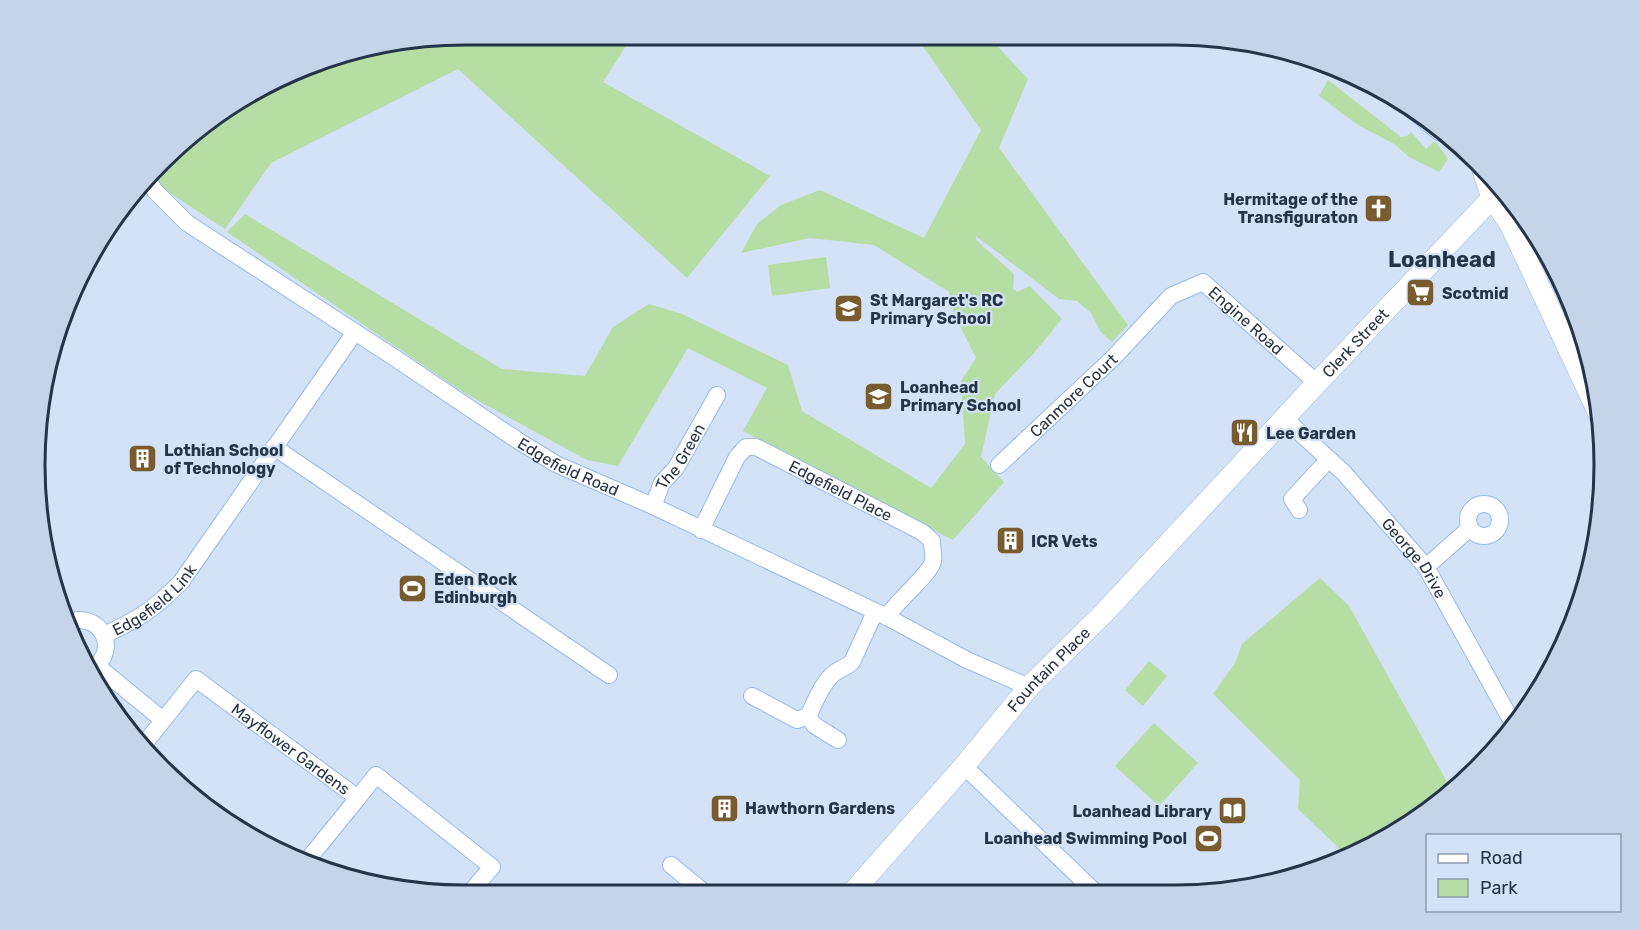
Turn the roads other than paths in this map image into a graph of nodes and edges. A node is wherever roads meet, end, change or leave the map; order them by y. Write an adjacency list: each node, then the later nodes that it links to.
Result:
1 (152, 186): 5 (street, Edgefield Road)
2 (1495, 195): 7 (main road, Clerk Street)
3 (1500, 201): 6 (main road)
4 (1148, 323): 7 (street, Engine Road); 12 (street, Canmore Court)
5 (352, 338): 10 (street, Edgefield Link); 14 (street, Edgefield Road)
6 (1582, 365)
7 (1317, 383): 9 (main road, Clerk Street)
8 (708, 401): 14 (street, The Green)
9 (1284, 418): 11 (street, George Drive); 13 (main road, Clerk Street)
10 (274, 447): 21 (street, Edgefield Link); 24 (street)
11 (1329, 459): 15 (street); 18 (street, George Drive)
12 (999, 465)
13 (1210, 499): 25 (main road, Fountain Place)
14 (652, 506): 17 (street, Edgefield Road)
15 (1299, 510)
16 (1470, 528): 18 (street)
17 (701, 530): 19 (street, Edgefield Road); 19 (street, Edgefield Place)
18 (1426, 567): 29 (street, George Drive)
19 (881, 614): 25 (street, Edgefield Road); 28 (street)
20 (75, 620): 21 (street, Edgefield Link)
21 (104, 635): 22 (street, Edgefield Link)
22 (96, 666)
23 (99, 672): 27 (street)
24 (609, 675)
25 (1029, 687): 34 (main road, Fountain Place)
26 (752, 696): 28 (street)
27 (145, 705): 30 (street); 31 (street)
28 (808, 716): 33 (street)
29 (1510, 717)
30 (163, 720): 32 (street); 35 (street, Mayflower Gardens)
31 (145, 737)
32 (147, 740)
33 (838, 740)
34 (964, 766): 40 (main road, Fountain Place); 41 (street)
35 (358, 798): 36 (street); 38 (street, Mayflower Gardens)
36 (311, 856)
37 (671, 865): 39 (street)
38 (477, 885)
39 (695, 885)
40 (859, 885)
41 (1084, 885)

